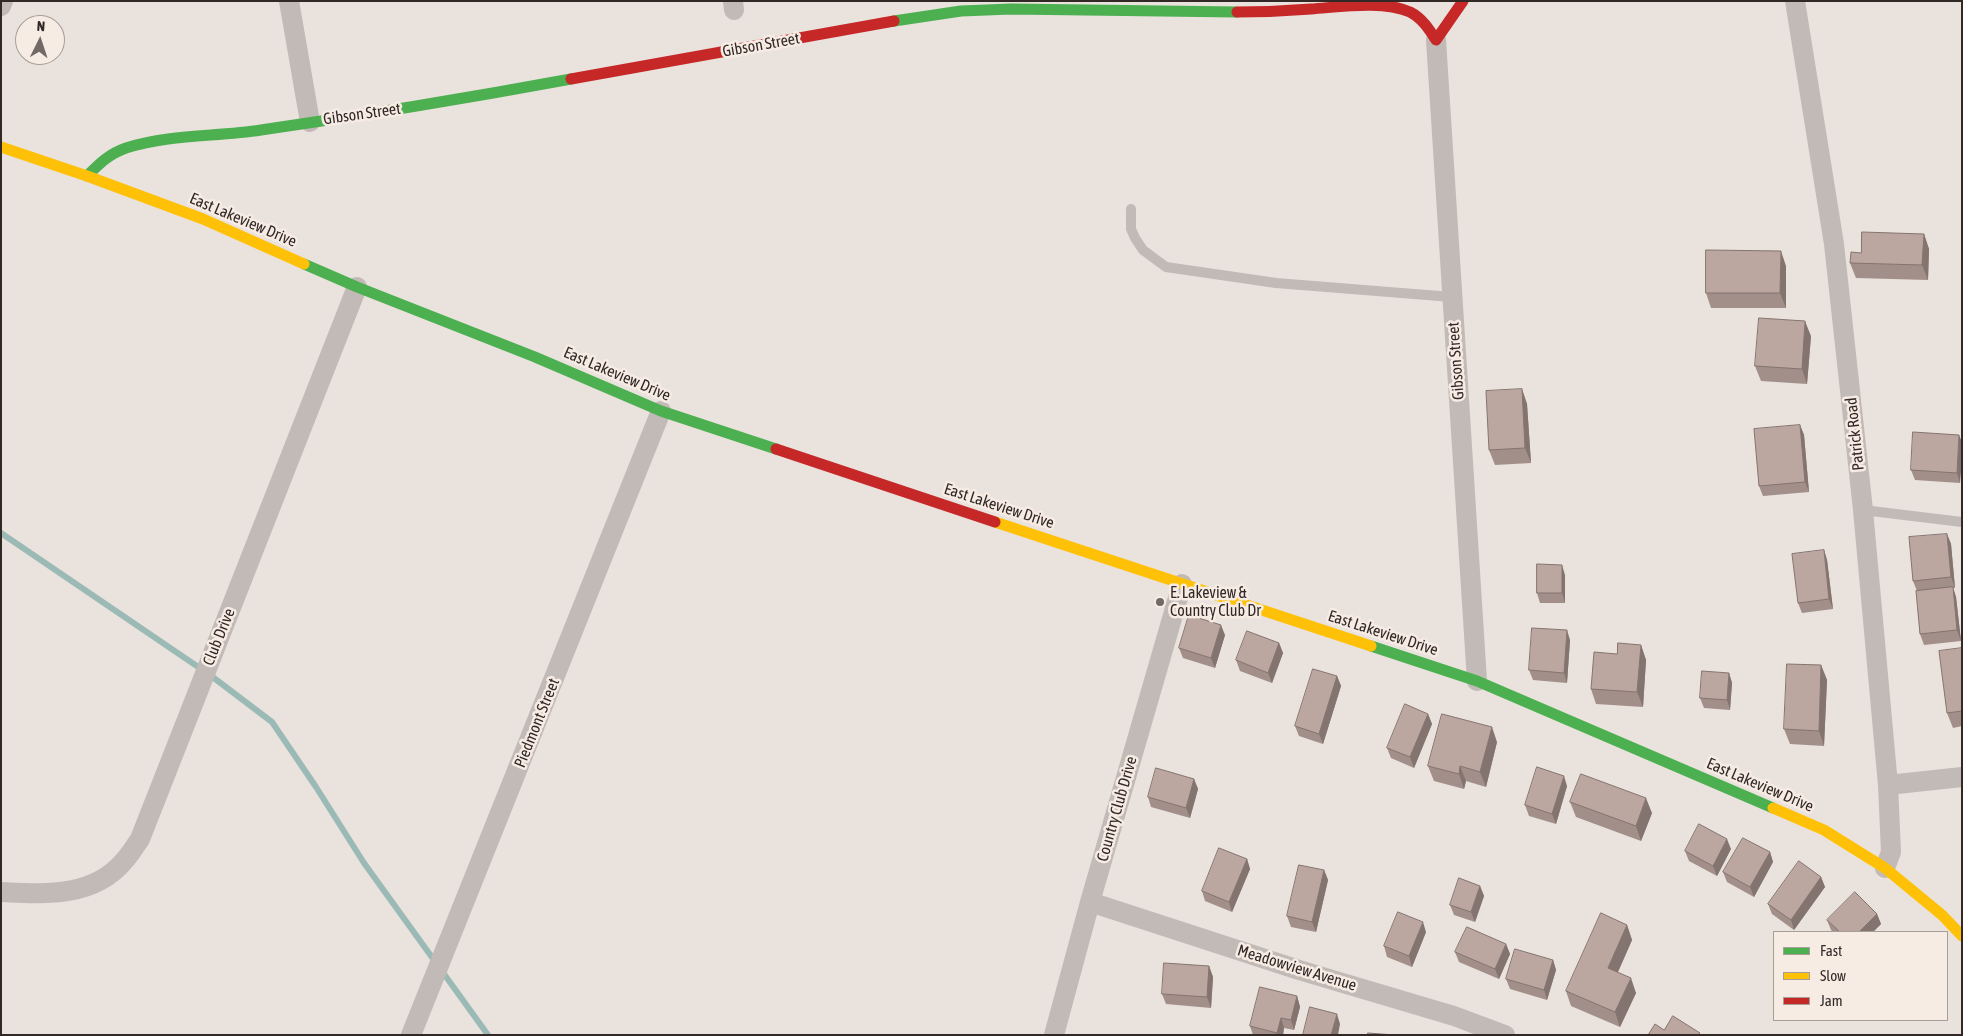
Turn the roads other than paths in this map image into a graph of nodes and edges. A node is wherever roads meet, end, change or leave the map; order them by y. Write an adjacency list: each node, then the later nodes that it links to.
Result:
1 (3, 1): 6 (street)
2 (289, 1): 8 (street)
3 (1463, 1): 7 (street)
4 (1795, 1): 15 (street, Patrick Road)
5 (1010, 5): 7 (street, Gibson Street); 8 (street, Gibson Street)
6 (1, 6)
7 (1436, 40): 13 (street, Gibson Street)
8 (310, 122): 10 (street, Gibson Street)
9 (1, 147): 10 (street, East Lakeview Drive)
10 (87, 176): 12 (street, East Lakeview Drive)
11 (1131, 209): 13 (lane)
12 (357, 287): 14 (street, East Lakeview Drive); 22 (street, Club Drive)
13 (1452, 297): 18 (street, Gibson Street)
14 (662, 411): 17 (street, East Lakeview Drive); 25 (street, Piedmont Street)
15 (1863, 510): 16 (lane); 20 (street, Patrick Road)
16 (1962, 522)
17 (1182, 584): 18 (street, East Lakeview Drive); 23 (street, Country Club Drive)
18 (1477, 681): 21 (street, East Lakeview Drive)
19 (1962, 777): 20 (street)
20 (1888, 785): 21 (street, Patrick Road)
21 (1886, 868): 24 (street, East Lakeview Drive)
22 (1, 892)
23 (1090, 902): 26 (street, Country Club Drive); 27 (street, Meadowview Avenue)
24 (1962, 936)
25 (411, 1035)
26 (1054, 1035)
27 (1505, 1035)

